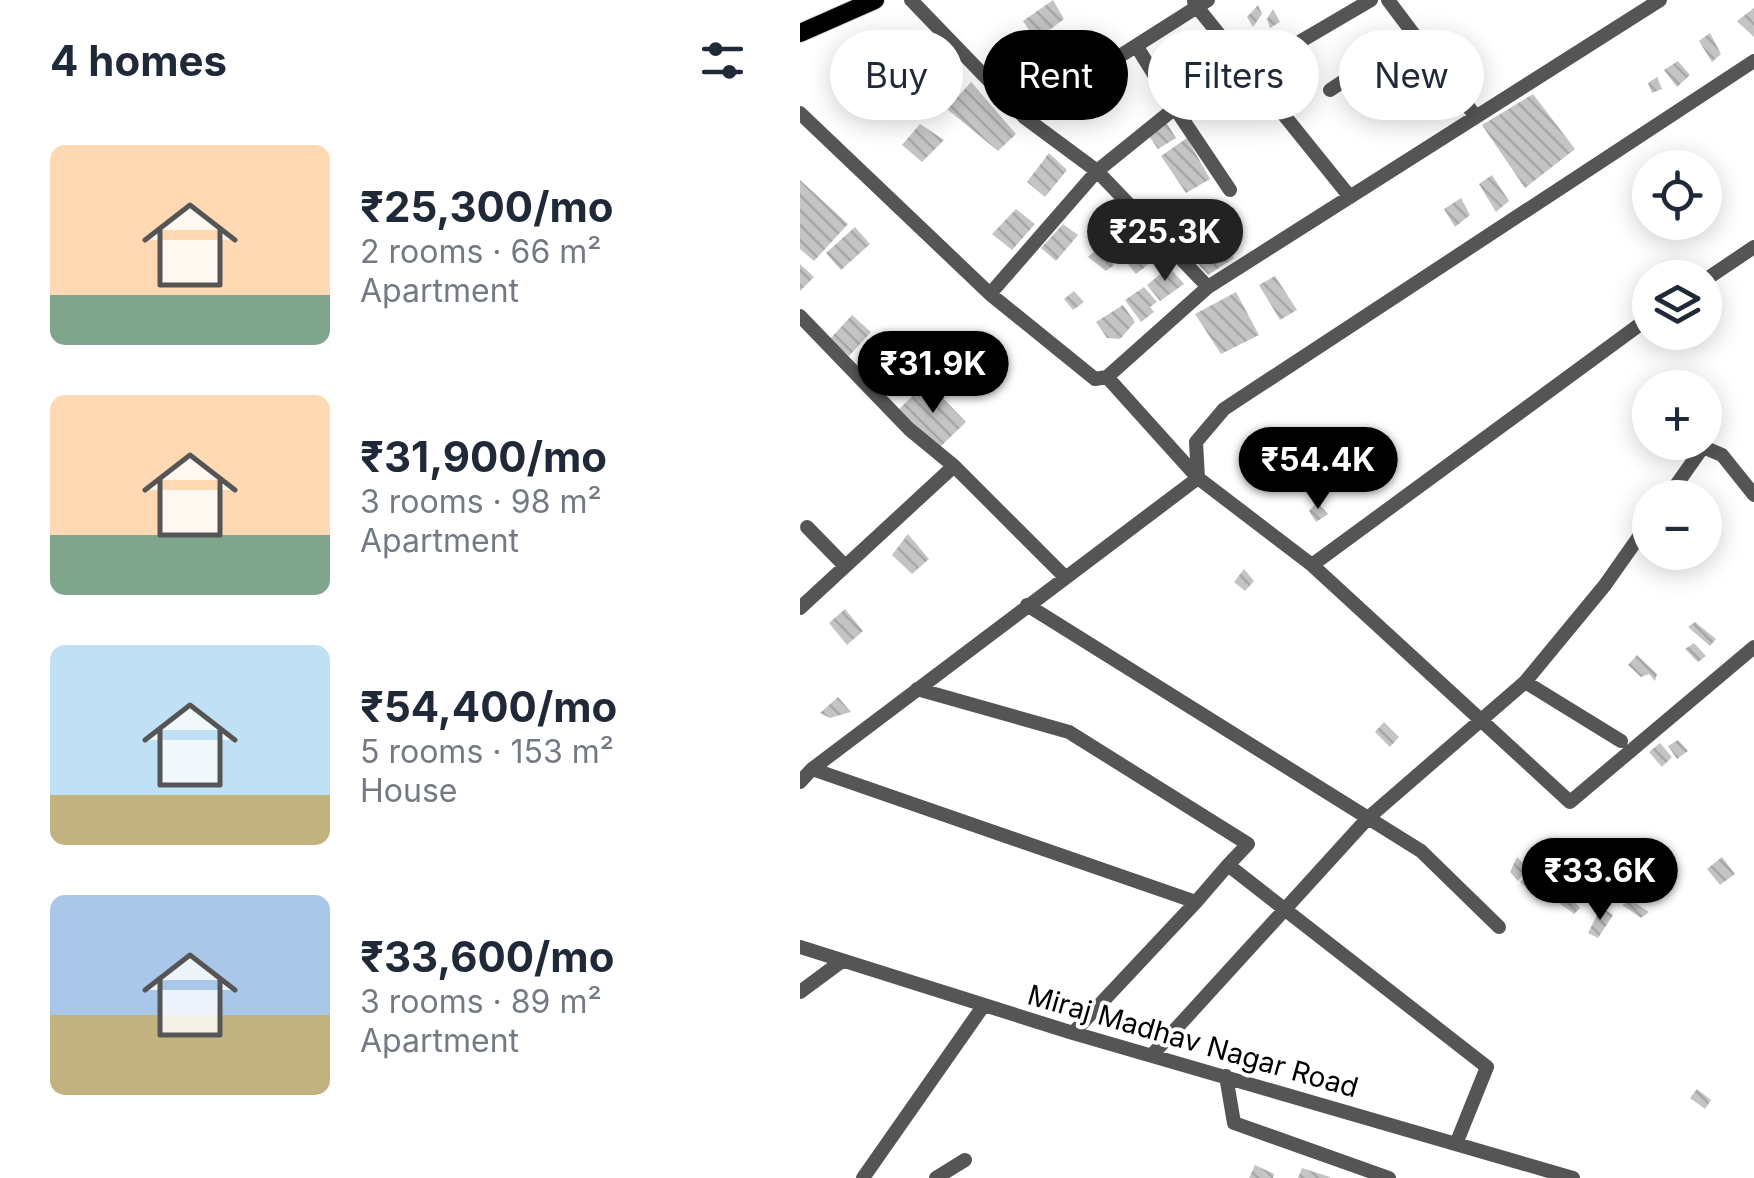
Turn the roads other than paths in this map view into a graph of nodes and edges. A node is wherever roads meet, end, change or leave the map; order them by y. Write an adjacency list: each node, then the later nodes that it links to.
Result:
1 (876, 0): 10 (main road)
2 (910, 0): 15 (street)
3 (1371, 0): 8 (street)
4 (1388, 0): 9 (street)
5 (1660, 0): 18 (street)
6 (1199, 2): 7 (street); 11 (street)
7 (1219, 30)
8 (1319, 30)
9 (1409, 30)
10 (800, 33)
11 (1137, 47): 12 (street); 14 (street)
12 (1128, 53)
13 (1754, 61): 36 (street)
14 (1148, 65)
15 (983, 76)
16 (1339, 84): 17 (street)
17 (1330, 90)
18 (1484, 112)
19 (800, 113): 31 (street)
20 (1027, 120): 25 (street)
21 (1159, 120): 25 (street)
22 (1182, 120): 26 (street)
23 (1288, 120): 27 (street)
24 (1471, 120): 27 (street)
25 (1097, 171): 30 (street); 31 (street)
26 (1230, 190)
27 (1350, 198): 30 (street)
28 (1754, 247): 29 (street)
29 (1722, 269)
30 (1208, 287): 34 (street)
31 (990, 294): 34 (street)
32 (800, 316): 35 (street)
33 (1632, 331): 41 (street)
34 (1107, 377): 36 (street)
35 (954, 466): 42 (street); 43 (street)
36 (1198, 478): 41 (street); 43 (street)
37 (1679, 480): 38 (street)
38 (1754, 495)
39 (807, 527): 42 (street)
40 (1632, 546): 47 (street)
41 (1312, 565): 49 (street)
42 (845, 566): 45 (street)
43 (1064, 576): 44 (street)
44 (1027, 605): 48 (street); 53 (street)
45 (800, 608)
46 (1754, 647): 49 (street)
47 (1524, 682): 49 (street); 50 (street)
48 (916, 689): 51 (street); 54 (street)
49 (1480, 720): 53 (street)
50 (1621, 741)
51 (812, 769): 52 (street); 55 (street)
52 (800, 782)
53 (1368, 818): 56 (street); 57 (street)
54 (1228, 865): 55 (street); 56 (street)
55 (1196, 902): 62 (street)
56 (1286, 908): 63 (street); 65 (street)
57 (1499, 927)
58 (800, 947): 59 (street, Miraj Madhav Nagar Road)
59 (842, 962): 60 (street); 61 (street, Miraj Madhav Nagar Road)
60 (800, 992)
61 (984, 1005): 62 (street, Miraj Madhav Nagar Road); 67 (street)
62 (1073, 1033): 63 (street, Miraj Madhav Nagar Road)
63 (1152, 1055): 64 (street, Miraj Madhav Nagar Road)
64 (1226, 1076): 65 (street, Miraj Madhav Nagar Road); 69 (street)
65 (1456, 1144): 70 (street, Miraj Madhav Nagar Road)
66 (965, 1160): 68 (street)
67 (863, 1178)
68 (936, 1178)
69 (1389, 1178)
70 (1573, 1178)

